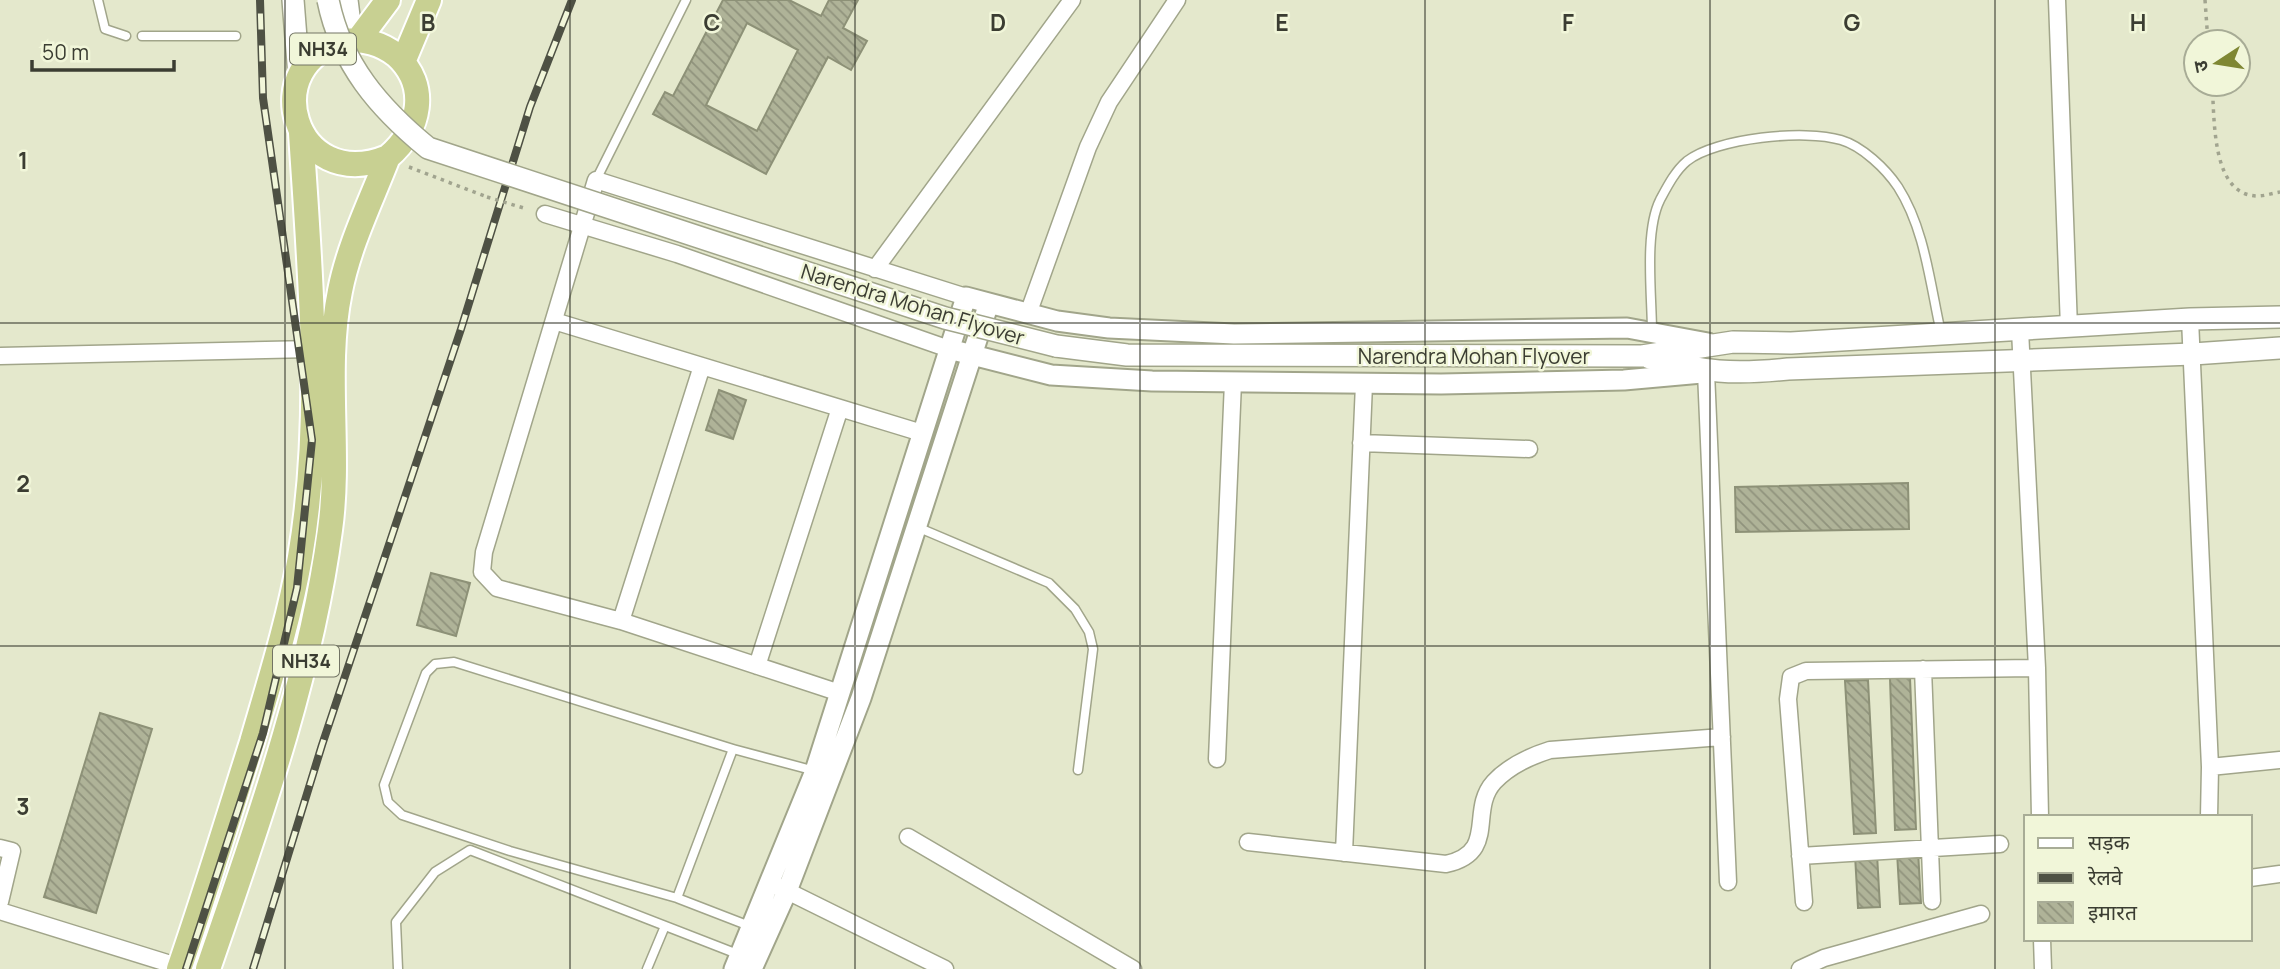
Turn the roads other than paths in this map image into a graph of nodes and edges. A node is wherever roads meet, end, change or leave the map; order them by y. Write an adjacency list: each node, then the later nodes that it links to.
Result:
1 (98, 0): 11 (lane)
2 (293, 0): 16 (main road)
3 (328, 0): 40 (main road, Narendra Mohan Flyover, bridge)
4 (347, 0): 14 (main road)
5 (388, 0): 14 (highway, NH34)
6 (429, 0): 15 (highway)
7 (687, 0): 19 (lane)
8 (1073, 0): 22 (street)
9 (1177, 0): 25 (street)
10 (2057, 0): 29 (street)
11 (127, 36)
12 (142, 36): 13 (lane)
13 (236, 36)
14 (355, 40): 15 (highway, NH34); 16 (highway, NH34)
15 (403, 62): 18 (highway, NH34)
16 (299, 76): 17 (highway, NH34)
17 (301, 133): 18 (highway); 35 (highway, NH34)
18 (388, 157): 88 (highway, NH34)
19 (596, 180): 21 (street); 22 (street)
20 (545, 214): 21 (street)
21 (582, 225): 28 (street); 36 (street)
22 (875, 269): 23 (street)
23 (966, 297): 24 (street); 36 (street)
24 (988, 304): 25 (street); 38 (street)
25 (1028, 314): 31 (street)
26 (2280, 317): 27 (main road, Narendra Mohan Flyover)
27 (2190, 319): 29 (main road, Narendra Mohan Flyover); 37 (street)
28 (554, 321): 42 (street); 51 (street)
29 (2069, 328): 30 (main road, Narendra Mohan Flyover)
30 (2020, 330): 32 (main road, Narendra Mohan Flyover); 41 (street)
31 (1652, 332): 32 (lane); 33 (street)
32 (1941, 334): 33 (main road, Narendra Mohan Flyover)
33 (1716, 345): 40 (main road, Narendra Mohan Flyover)
34 (2280, 348): 37 (main road, Narendra Mohan Flyover)
35 (312, 349): 39 (street); 87 (highway, NH34)
36 (949, 349): 38 (street); 47 (street)
37 (2193, 354): 41 (main road, Narendra Mohan Flyover); 60 (street)
38 (973, 355): 44 (street); 50 (street)
39 (0, 356)
40 (1642, 356): 43 (main road, Narendra Mohan Flyover)
41 (2021, 358): 43 (main road, Narendra Mohan Flyover); 53 (street)
42 (702, 366): 46 (street); 51 (street)
43 (1706, 372): 45 (street); 56 (street)
44 (1233, 382): 45 (street); 58 (street)
45 (1364, 384): 48 (street)
46 (840, 408): 47 (street); 52 (street)
47 (922, 433): 55 (street)
48 (1361, 443): 49 (street); 70 (street)
49 (1530, 449)
50 (917, 527): 61 (lane); 75 (street)
51 (621, 621): 52 (street)
52 (757, 666): 55 (street)
53 (2037, 668): 54 (street); 63 (street)
54 (1923, 669): 68 (street); 71 (street)
55 (840, 693): 62 (street)
56 (1722, 737): 70 (street); 74 (street)
57 (733, 749): 62 (lane); 76 (lane); 76 (lane)
58 (1217, 759)
59 (2280, 760): 60 (street)
60 (2210, 767): 64 (street)
61 (1078, 770)
62 (815, 771): 75 (street)
63 (2040, 815)
64 (2209, 815)
65 (908, 837): 86 (street)
66 (1248, 842): 70 (street)
67 (2000, 844): 68 (street)
68 (1930, 847): 71 (street); 77 (street)
69 (0, 848): 78 (street)
70 (1344, 853)
71 (1800, 856): 79 (street)
72 (2280, 874): 73 (street)
73 (2252, 878)
74 (1728, 882)
75 (779, 887): 83 (street); 85 (street); 91 (street)
76 (677, 898): 83 (lane)
77 (1932, 901)
78 (0, 902)
79 (1804, 902)
80 (0, 911): 87 (street)
81 (1980, 914): 92 (street)
82 (665, 926): 85 (lane); 89 (lane); 90 (lane)
83 (752, 927): 85 (street)
84 (2042, 941): 93 (street)
85 (742, 964)
86 (1124, 967)
87 (180, 968)
88 (208, 969)
89 (398, 969)
90 (647, 969)
91 (944, 969)
92 (1800, 969)
93 (2043, 969)

